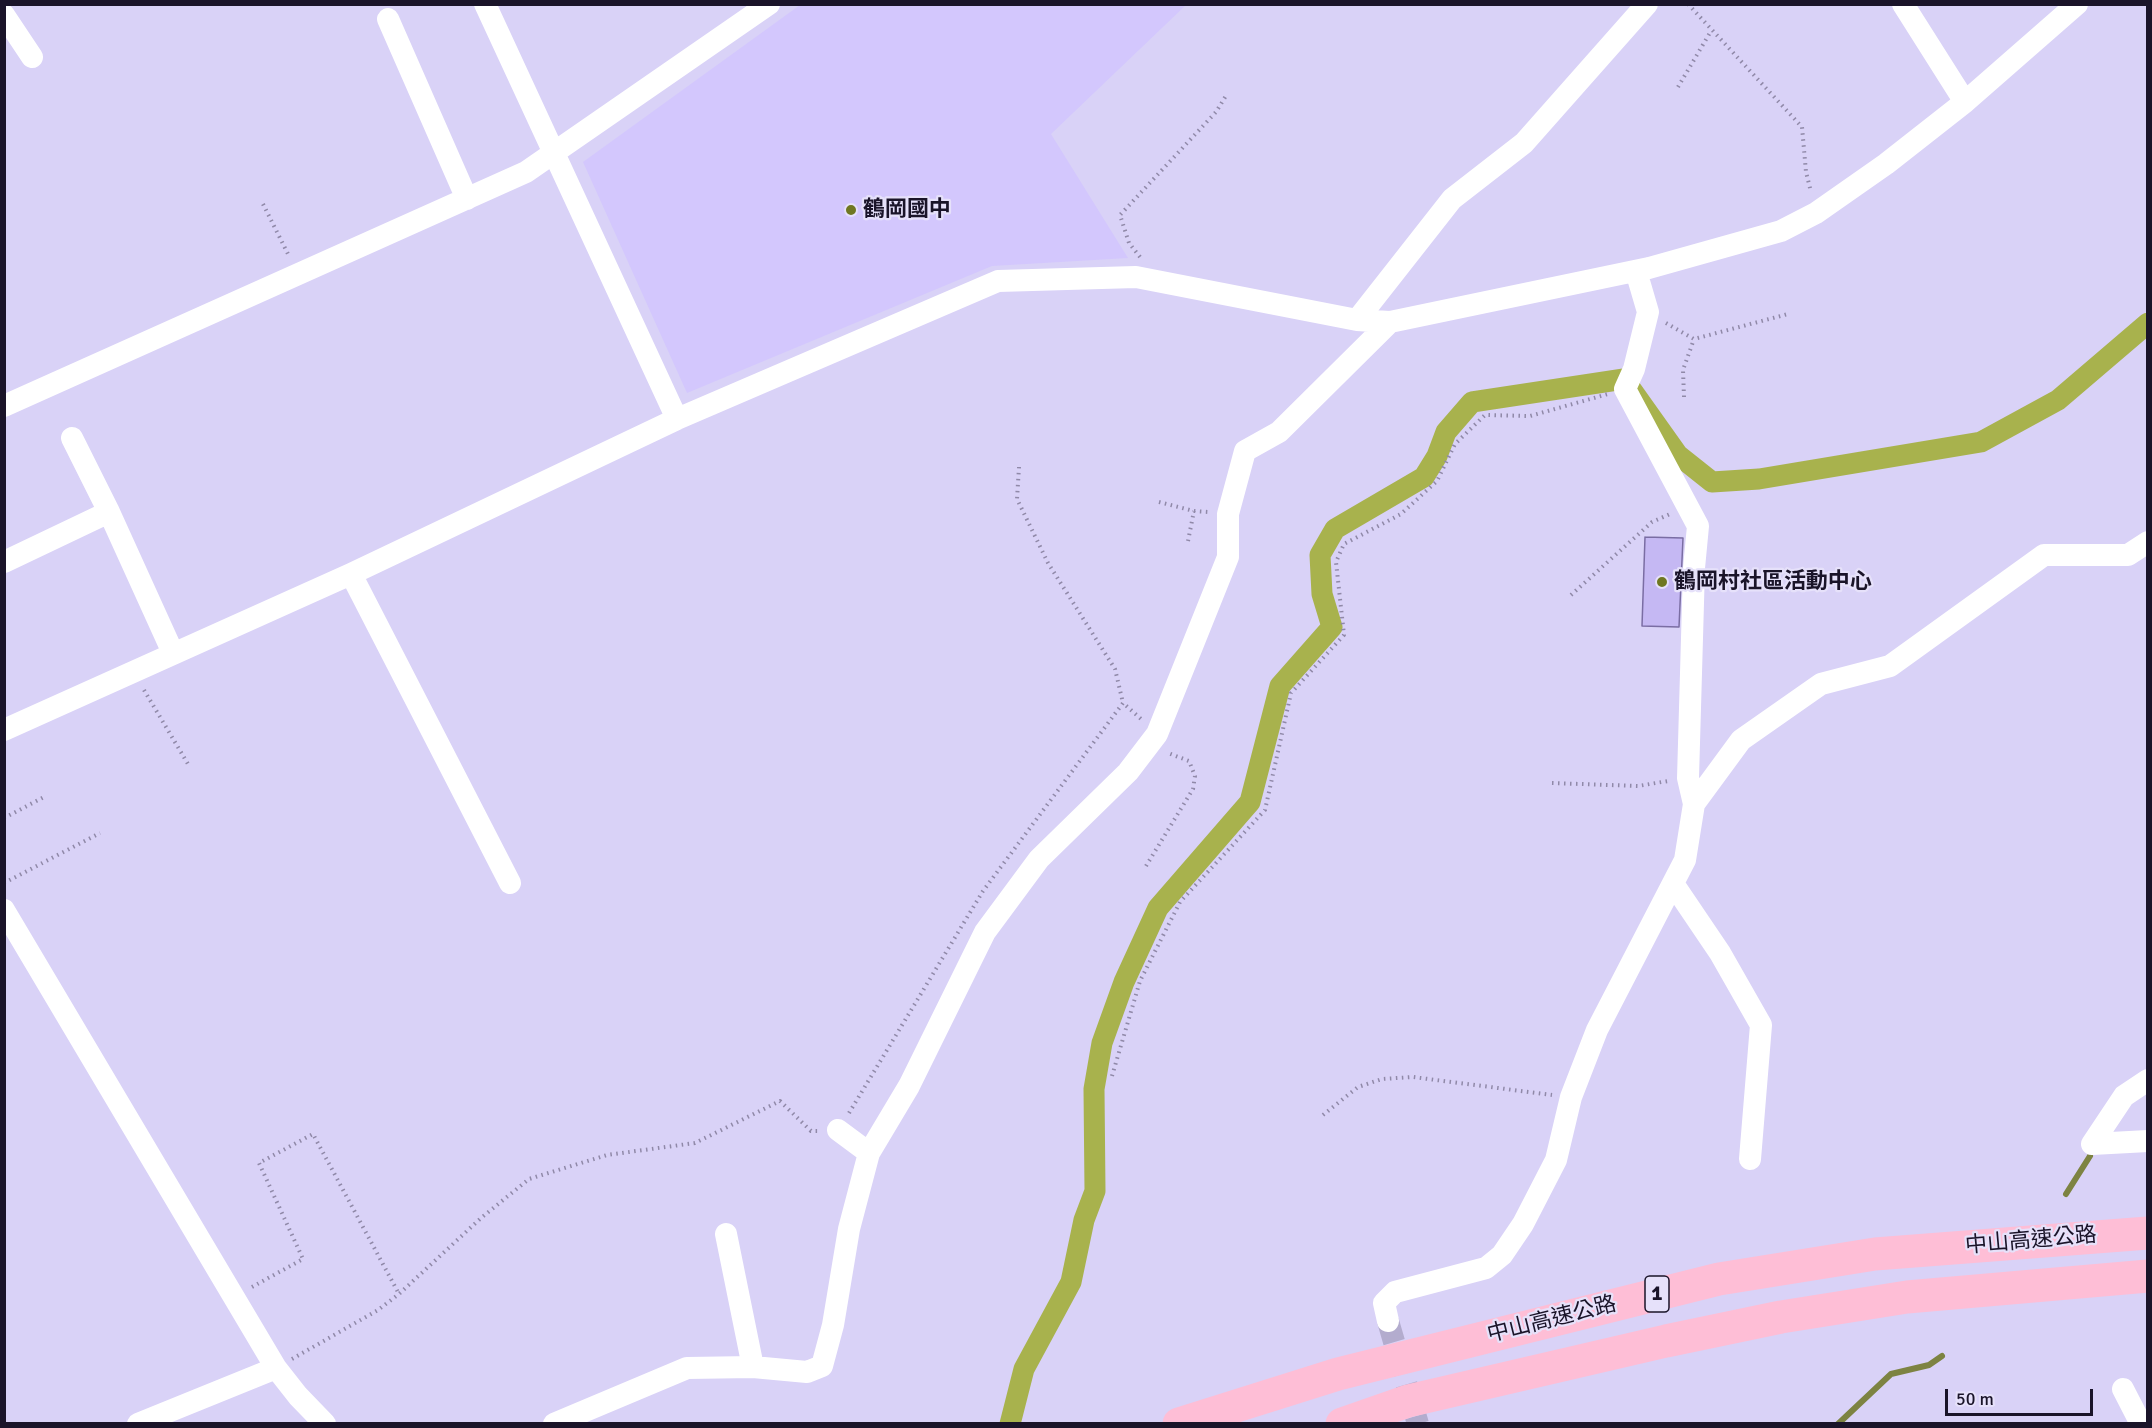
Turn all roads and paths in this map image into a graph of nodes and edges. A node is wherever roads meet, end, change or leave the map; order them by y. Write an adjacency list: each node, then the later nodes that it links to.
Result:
1 (485, 4): 14 (street)
2 (769, 4): 14 (street)
3 (1647, 4): 23 (street)
4 (1688, 4): 9 (path)
5 (1903, 4): 13 (street)
6 (2077, 4): 13 (street)
7 (4, 15): 10 (street)
8 (388, 19): 15 (street)
9 (1711, 31): 11 (path); 17 (path)
10 (32, 57)
11 (1678, 87)
12 (1227, 94): 20 (path)
13 (1965, 102): 17 (street)
14 (554, 154): 15 (street); 29 (street)
15 (467, 199): 19 (street)
16 (263, 204): 19 (path)
17 (1816, 213): 18 (street)
18 (1636, 271): 21 (street); 24 (street)
19 (298, 275): 28 (street)
20 (1136, 277): 23 (street); 29 (street)
21 (1648, 312): 25 (path); 26 (street)
22 (1788, 314): 25 (path)
23 (1357, 320): 24 (street)
24 (1390, 322): 36 (street)
25 (1694, 339): 27 (path)
26 (1624, 389): 33 (street); 59 (path)
27 (1684, 397)
28 (4, 406)
29 (677, 419): 40 (street)
30 (72, 438): 35 (street)
31 (1019, 466): 44 (path)
32 (1159, 502): 34 (path)
33 (1687, 507): 41 (path); 48 (street)
34 (1194, 511): 36 (path); 37 (path)
35 (109, 512): 39 (street); 42 (street)
36 (1228, 514): 46 (street)
37 (1188, 541)
38 (2148, 542): 51 (street)
39 (4, 562)
40 (351, 574): 42 (street); 56 (street)
41 (1571, 595)
42 (174, 653): 43 (street)
43 (133, 671): 45 (street); 47 (path)
44 (1123, 703): 46 (path); 63 (path)
45 (4, 730)
46 (1152, 739): 54 (path); 65 (street)
47 (188, 764)
48 (1688, 778): 49 (path); 51 (street)
49 (1552, 783)
50 (46, 796): 52 (path)
51 (1694, 804): 57 (street)
52 (4, 818)
53 (100, 832): 55 (path)
54 (1146, 866)
55 (4, 883)
56 (510, 883)
57 (1674, 885): 61 (street); 66 (street)
58 (4, 910): 71 (street)
59 (1112, 1076)
60 (2148, 1080): 64 (street)
61 (1571, 1097): 62 (path); 72 (street)
62 (1323, 1115)
63 (838, 1130): 65 (street); 70 (path)
64 (2148, 1141)
65 (869, 1153): 73 (street)
66 (1750, 1159)
67 (2148, 1233): 79 (highway, 中山高速公路 / 1)
68 (726, 1234): 73 (street)
69 (2148, 1276): 80 (highway, 中山高速公路 / 1)
70 (399, 1294): 71 (path); 74 (path)
71 (233, 1297): 74 (street)
72 (1388, 1322)
73 (753, 1367): 78 (street)
74 (276, 1368): 76 (street); 77 (street)
75 (2123, 1389): 81 (street)
76 (138, 1424)
77 (325, 1424)
78 (554, 1424)
79 (1179, 1424)
80 (1342, 1424)
81 (2141, 1424)

